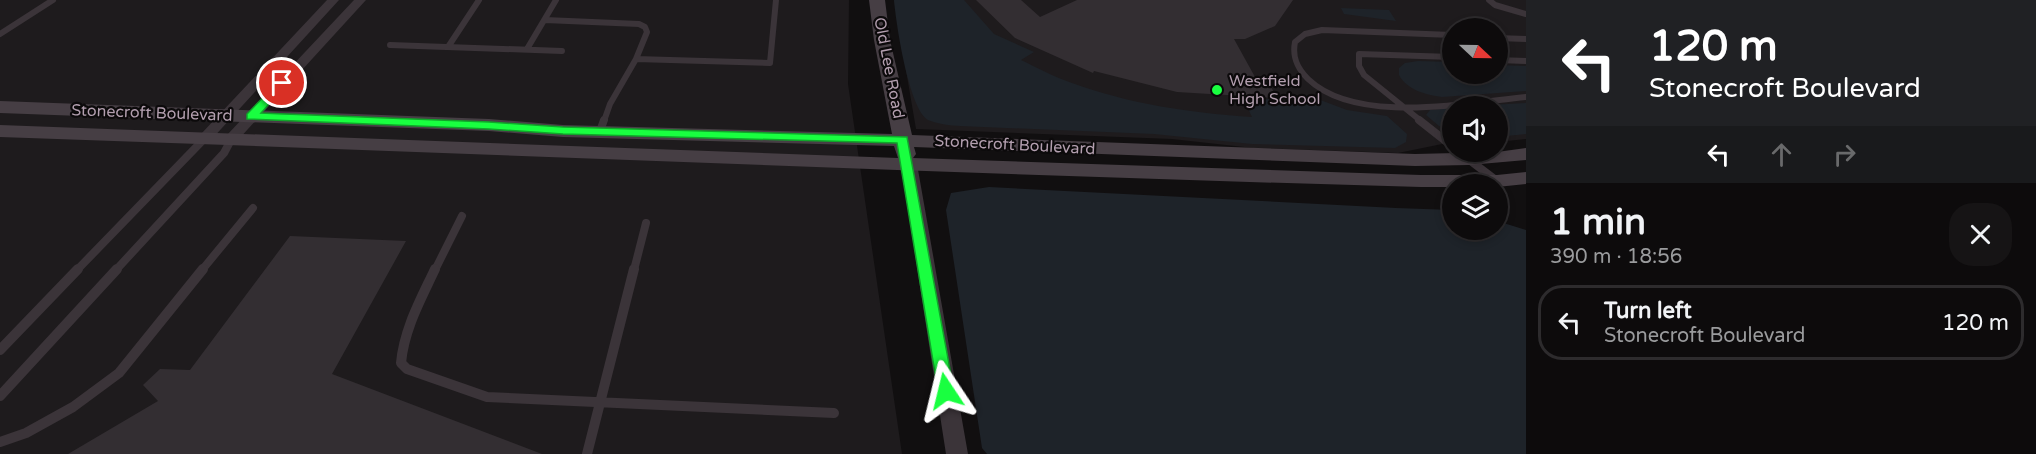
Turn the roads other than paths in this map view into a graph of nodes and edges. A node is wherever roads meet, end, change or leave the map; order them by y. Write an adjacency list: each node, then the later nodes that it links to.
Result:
1 (53, 0): 11 (lane)
2 (333, 0): 26 (street)
3 (360, 0): 27 (street)
4 (479, 0): 16 (lane)
5 (556, 0): 10 (lane)
6 (776, 0): 20 (lane)
7 (877, 0): 33 (main road, Old Lee Road)
8 (1489, 0): 9 (lane)
9 (1526, 14)
10 (544, 20): 17 (lane); 20 (lane)
11 (0, 34)
12 (1442, 34): 24 (lane)
13 (1508, 38): 14 (lane)
14 (1526, 39)
15 (390, 45): 16 (lane)
16 (447, 47): 17 (lane)
17 (527, 49): 18 (lane)
18 (562, 51)
19 (1442, 57): 24 (lane)
20 (636, 59): 28 (lane)
21 (1508, 60): 22 (lane)
22 (1526, 61)
23 (1526, 97): 24 (lane)
24 (1401, 106): 32 (lane)
25 (0, 107): 26 (main road, Stonecroft Boulevard)
26 (226, 116): 27 (main road, Stonecroft Boulevard); 30 (street)
27 (252, 117): 28 (main road, Stonecroft Boulevard); 31 (street)
28 (600, 130): 33 (main road, Stonecroft Boulevard)
29 (0, 132): 30 (main road, Stonecroft Boulevard)
30 (206, 137): 31 (main road, Stonecroft Boulevard); 46 (lane)
31 (232, 138): 38 (main road, Stonecroft Boulevard); 47 (lane)
32 (1442, 138)
33 (903, 140): 36 (main road, Stonecroft Boulevard); 38 (main road, Old Lee Road)
34 (1508, 154): 35 (main road, Stonecroft Boulevard)
35 (1526, 154)
36 (1442, 157)
37 (1473, 162): 39 (lane)
38 (909, 164): 42 (main road, Stonecroft Boulevard); 52 (street, Old Lee Road)
39 (1488, 174)
40 (1526, 178): 41 (main road, Stonecroft Boulevard)
41 (1508, 180)
42 (1442, 181)
43 (253, 208): 50 (lane)
44 (462, 216): 48 (lane)
45 (646, 223): 48 (lane)
46 (0, 350)
47 (0, 396)
48 (600, 401): 49 (lane); 51 (lane)
49 (834, 413)
50 (0, 442)
51 (587, 454)
52 (957, 454)

